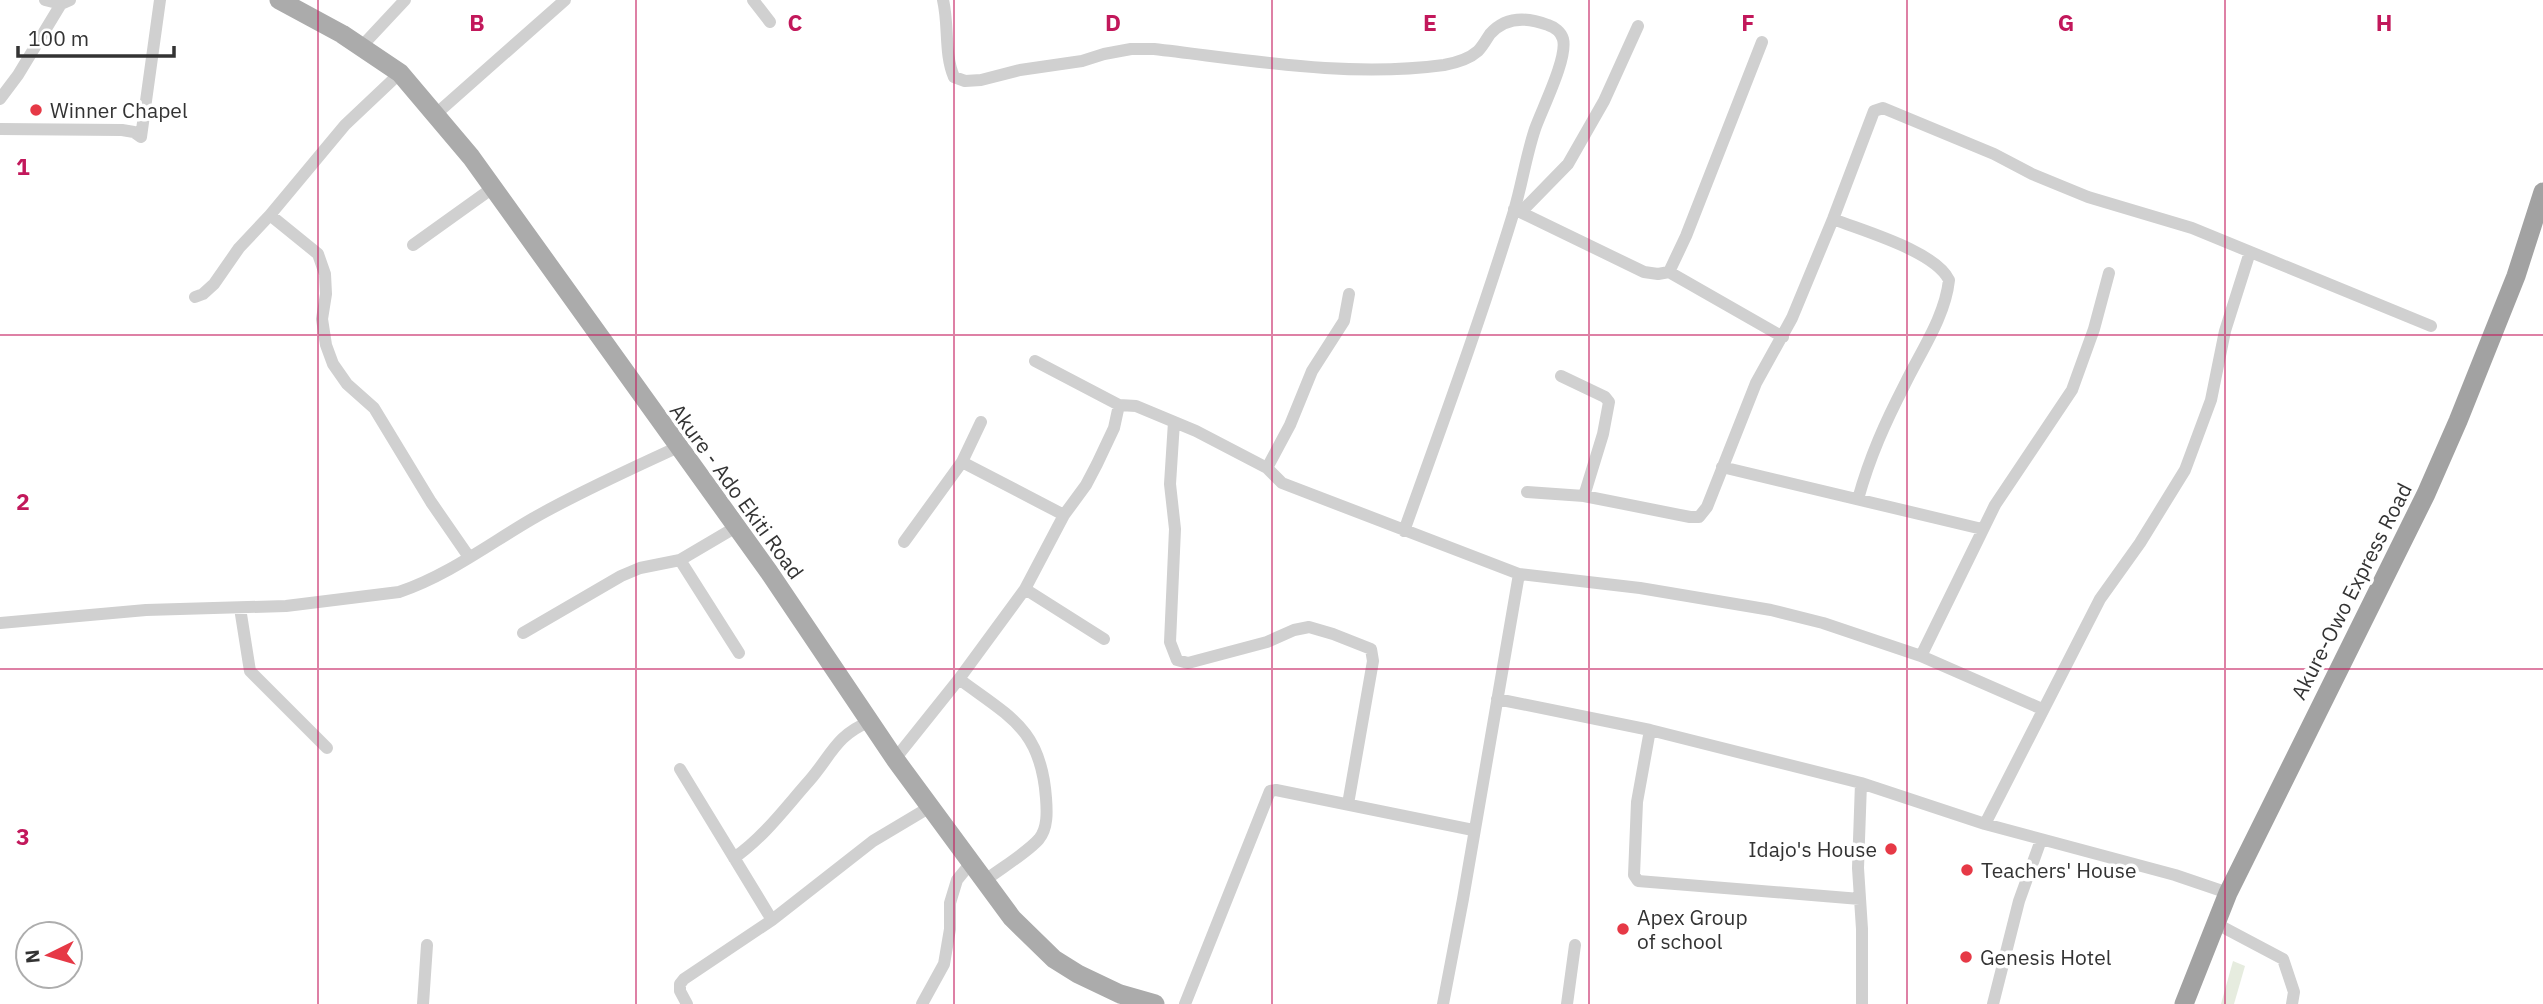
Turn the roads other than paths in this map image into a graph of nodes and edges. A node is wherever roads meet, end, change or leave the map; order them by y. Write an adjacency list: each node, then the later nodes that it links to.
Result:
1 (45, 0): 7 (street)
2 (160, 0): 16 (street)
3 (405, 0): 12 (street)
4 (565, 0): 15 (street)
5 (753, 0): 9 (street)
6 (943, 0): 19 (street)
7 (65, 2): 14 (street)
8 (287, 2): 12 (main road, Akure - Ado Ekiti Road)
9 (770, 22)
10 (1638, 26): 19 (street)
11 (1762, 42): 24 (street)
12 (361, 47): 13 (main road, Akure - Ado Ekiti Road)
13 (400, 73): 15 (main road, Akure - Ado Ekiti Road); 20 (street)
14 (0, 99)
15 (436, 114): 17 (main road, Akure - Ado Ekiti Road)
16 (0, 130)
17 (494, 187): 22 (street); 35 (main road, Akure - Ado Ekiti Road)
18 (2543, 192): 74 (highway, Akure-Owo Express Road)
19 (1518, 210): 24 (street); 45 (street)
20 (270, 215): 27 (street); 47 (street)
21 (1833, 219): 23 (street); 29 (street); 41 (street)
22 (413, 245)
23 (2250, 252): 28 (street); 59 (street)
24 (1669, 272): 29 (street)
25 (2109, 273): 44 (street)
26 (1349, 294): 38 (street)
27 (195, 297)
28 (2431, 326)
29 (1783, 337): 37 (street)
30 (1034, 361): 32 (street)
31 (1561, 376): 40 (street)
32 (1119, 405): 34 (street); 42 (street)
33 (981, 422): 36 (street)
34 (1174, 422): 38 (street); 66 (street)
35 (678, 447): 43 (main road, Akure - Ado Ekiti Road); 47 (street)
36 (962, 461): 42 (street); 46 (street)
37 (1722, 467): 40 (street); 41 (street)
38 (1267, 468): 45 (street)
39 (1527, 492): 40 (street)
40 (1584, 496)
41 (1858, 499): 44 (street)
42 (1063, 515): 50 (street)
43 (736, 527): 48 (street); 60 (main road, Akure - Ado Ekiti Road)
44 (1983, 529): 56 (street)
45 (1404, 531): 49 (street)
46 (904, 542)
47 (469, 557): 51 (street)
48 (680, 560): 53 (street); 55 (street)
49 (1519, 574): 56 (street); 58 (street)
50 (1025, 589): 54 (street); 57 (street)
51 (240, 608): 52 (street); 62 (street)
52 (0, 623)
53 (523, 633)
54 (1104, 639)
55 (739, 653)
56 (1921, 656): 59 (street)
57 (960, 679): 63 (street); 73 (street)
58 (1497, 699): 61 (street); 69 (street)
59 (2042, 709): 68 (street)
60 (869, 722): 63 (main road, Akure - Ado Ekiti Road); 71 (street)
61 (1650, 730): 65 (street); 75 (street)
62 (327, 748)
63 (895, 759): 67 (main road, Akure - Ado Ekiti Road)
64 (680, 769): 71 (street)
65 (1861, 783): 68 (street); 75 (street)
66 (1348, 804): 69 (street); 84 (street)
67 (930, 807): 72 (main road, Akure - Ado Ekiti Road); 76 (street)
68 (1985, 824): 70 (street)
69 (1474, 830): 85 (street)
70 (2041, 840): 74 (street); 88 (street)
71 (734, 858): 76 (street)
72 (970, 864): 73 (main road, Akure - Ado Ekiti Road); 82 (street)
73 (984, 882): 83 (main road, Akure - Ado Ekiti Road)
74 (2228, 893): 77 (highway, Akure-Owo Express Road)
75 (1860, 899): 87 (street)
76 (772, 920): 81 (street)
77 (2215, 923): 89 (highway, Akure-Owo Express Road); 90 (street)
78 (426, 945): 80 (street)
79 (1576, 945): 86 (street)
80 (423, 1004)
81 (687, 1004)
82 (922, 1004)
83 (1155, 1004)
84 (1185, 1004)
85 (1443, 1004)
86 (1567, 1004)
87 (1862, 1004)
88 (1993, 1004)
89 (2184, 1004)
90 (2292, 1004)

